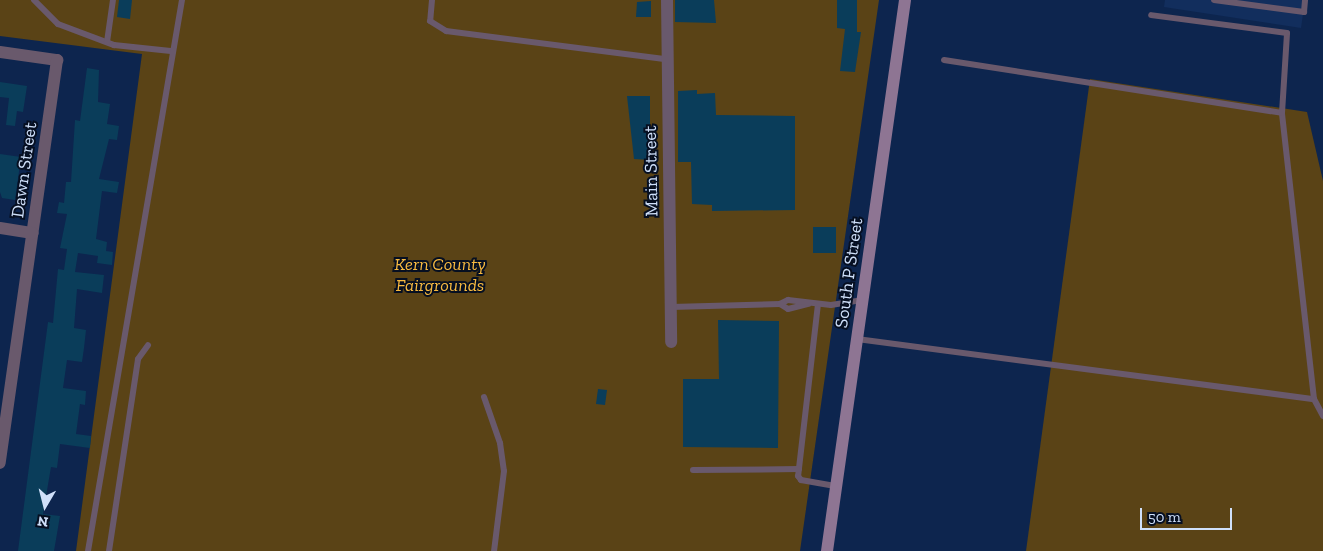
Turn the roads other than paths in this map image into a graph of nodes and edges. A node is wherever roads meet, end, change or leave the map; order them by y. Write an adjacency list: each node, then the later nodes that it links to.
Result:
1 (34, 0): 10 (lane)
2 (113, 0): 10 (lane)
3 (182, 0): 11 (lane)
4 (432, 0): 13 (lane)
5 (667, 0): 13 (street, Main Street)
6 (905, 0): 18 (street, South P Street)
7 (1214, 0): 8 (lane)
8 (1305, 0)
9 (1151, 15): 15 (lane)
10 (107, 42): 11 (lane)
11 (172, 51): 32 (lane)
12 (0, 52): 17 (street, Dawn Street)
13 (666, 59): 20 (street, Main Street)
14 (944, 60): 15 (lane)
15 (1282, 113): 25 (lane)
16 (0, 228): 17 (street)
17 (33, 233): 26 (street, Dawn Street)
18 (862, 300): 19 (lane); 21 (street, South P Street)
19 (818, 304): 20 (lane); 29 (lane)
20 (671, 307): 22 (street, Main Street)
21 (857, 339): 25 (lane); 31 (street, South P Street)
22 (671, 342)
23 (148, 345): 33 (lane)
24 (484, 397): 34 (lane)
25 (1314, 400): 27 (lane)
26 (4, 405): 28 (street, Dawn Street)
27 (1323, 416)
28 (0, 463)
29 (799, 469): 30 (lane); 31 (lane)
30 (693, 470)
31 (836, 486): 35 (street, South P Street)
32 (88, 551)
33 (109, 551)
34 (494, 551)
35 (827, 551)

